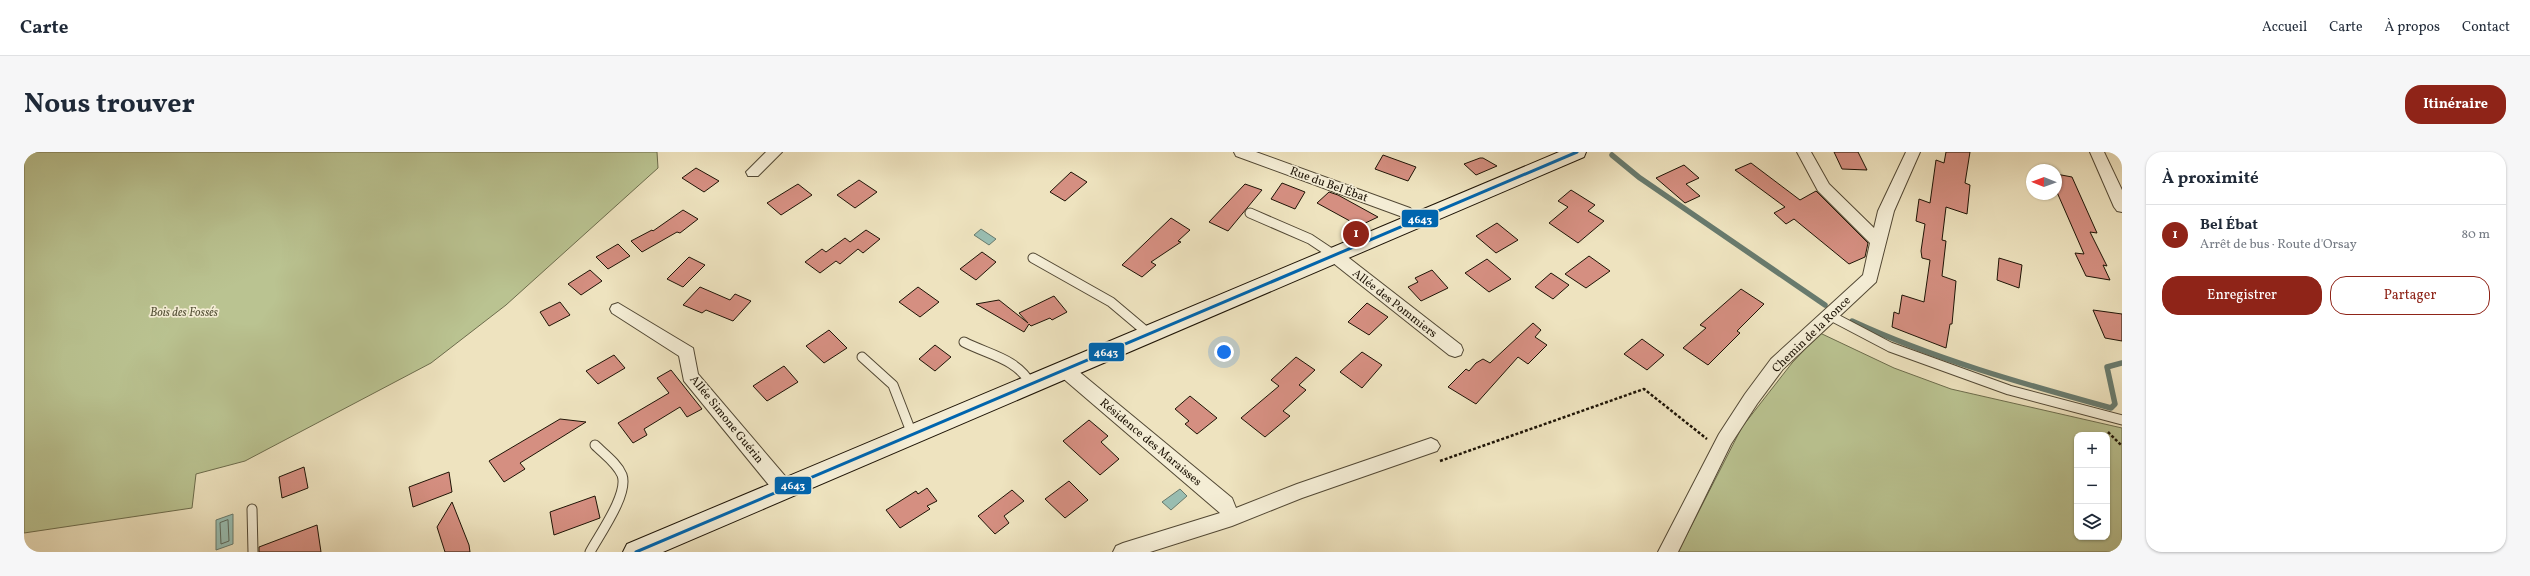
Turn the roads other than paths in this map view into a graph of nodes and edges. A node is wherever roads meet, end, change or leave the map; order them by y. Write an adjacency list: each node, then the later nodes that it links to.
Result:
1 (775, 152): 7 (street)
2 (1241, 152): 10 (street, Rue du Bel Ébat)
3 (1577, 152): 10 (main road)
4 (1804, 152): 11 (street)
5 (1913, 152): 11 (street, Chemin de la Ronce)
6 (2097, 152): 8 (street)
7 (753, 172)
8 (2122, 207)
9 (1250, 213): 12 (lane)
10 (1415, 220): 12 (main road)
11 (1878, 242): 15 (street, Chemin de la Ronce)
12 (1334, 255): 16 (main road); 18 (street, Allée des Pommiers)
13 (1033, 258): 16 (lane)
14 (618, 308): 26 (street, Allée Simone Guérin)
15 (1831, 316): 22 (lane); 33 (street, Chemin de la Ronce)
16 (1149, 334): 20 (main road)
17 (964, 342): 21 (lane)
18 (1455, 350)
19 (862, 357): 23 (lane)
20 (1065, 370): 21 (main road); 28 (street, Résidence des Maraisses)
21 (1031, 384): 23 (main road)
22 (2122, 420)
23 (912, 434): 26 (main road)
24 (595, 445): 30 (lane)
25 (1433, 454): 28 (street)
26 (784, 489): 31 (main road)
27 (252, 509): 29 (lane)
28 (1232, 518): 32 (street)
29 (253, 552)
30 (590, 552)
31 (636, 552)
32 (1123, 552)
33 (1668, 552)

